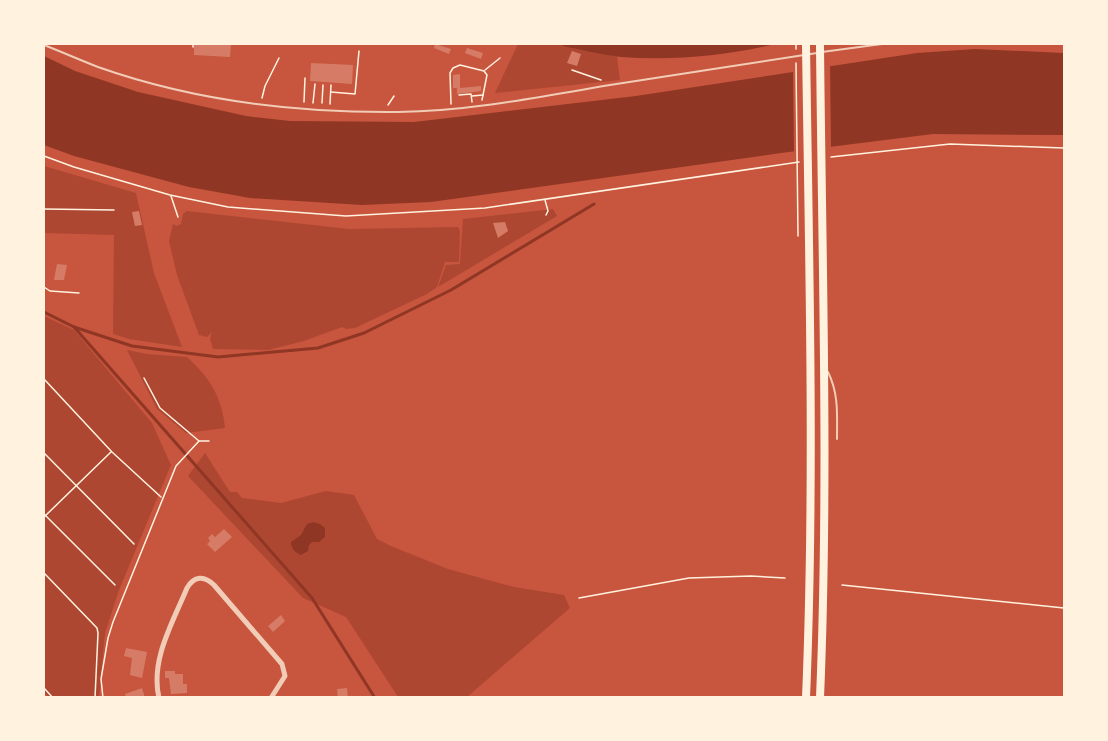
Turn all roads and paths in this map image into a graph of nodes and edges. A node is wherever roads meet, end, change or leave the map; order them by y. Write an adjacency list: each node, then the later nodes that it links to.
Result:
1 (193, 44): 7 (path)
2 (796, 44): 42 (path)
3 (806, 44): 69 (main road)
4 (820, 44): 45 (main road)
5 (882, 44): 17 (lane)
6 (44, 45): 23 (lane)
7 (193, 47)
8 (359, 51): 18 (path)
9 (279, 58): 23 (path)
10 (500, 58): 12 (path)
11 (572, 70): 17 (path)
12 (484, 71): 20 (path); 26 (path)
13 (305, 78): 27 (path)
14 (315, 84): 28 (path)
15 (323, 84): 29 (path)
16 (331, 85): 18 (path)
17 (610, 85): 25 (lane)
18 (331, 92): 30 (path)
19 (459, 95): 22 (path)
20 (483, 95): 22 (path); 25 (path)
21 (394, 96): 31 (path)
22 (472, 96): 24 (path)
23 (261, 105): 27 (lane)
24 (472, 105): 25 (lane); 26 (lane)
25 (482, 105)
26 (451, 108): 31 (lane)
27 (304, 109): 28 (lane)
28 (312, 110): 29 (lane)
29 (322, 110): 30 (lane)
30 (330, 111): 31 (lane)
31 (385, 111)
32 (1065, 148): 34 (path)
33 (44, 156): 36 (path)
34 (826, 158)
35 (804, 161): 37 (path)
36 (170, 195): 37 (path); 41 (path)
37 (545, 200): 40 (path)
38 (44, 209): 39 (path)
39 (114, 210)
40 (546, 215)
41 (178, 217)
42 (798, 236)
43 (44, 287): 44 (path)
44 (79, 293)
45 (824, 364): 48 (lane); 70 (main road)
46 (144, 378): 49 (path)
47 (44, 379): 51 (path)
48 (837, 439)
49 (199, 441): 50 (path); 54 (path)
50 (209, 441)
51 (112, 452): 53 (path); 54 (path)
52 (44, 453): 53 (path)
53 (76, 486): 55 (path); 56 (path)
54 (163, 499): 66 (path)
55 (44, 515): 59 (path)
56 (134, 544)
57 (44, 573): 65 (path)
58 (784, 578): 61 (path)
59 (115, 585)
60 (842, 585): 62 (path)
61 (579, 598)
62 (1065, 608)
63 (44, 688): 64 (path)
64 (53, 698)
65 (95, 698)
66 (103, 698)
67 (159, 698): 68 (street)
68 (272, 698)
69 (806, 698)
70 (820, 698)

